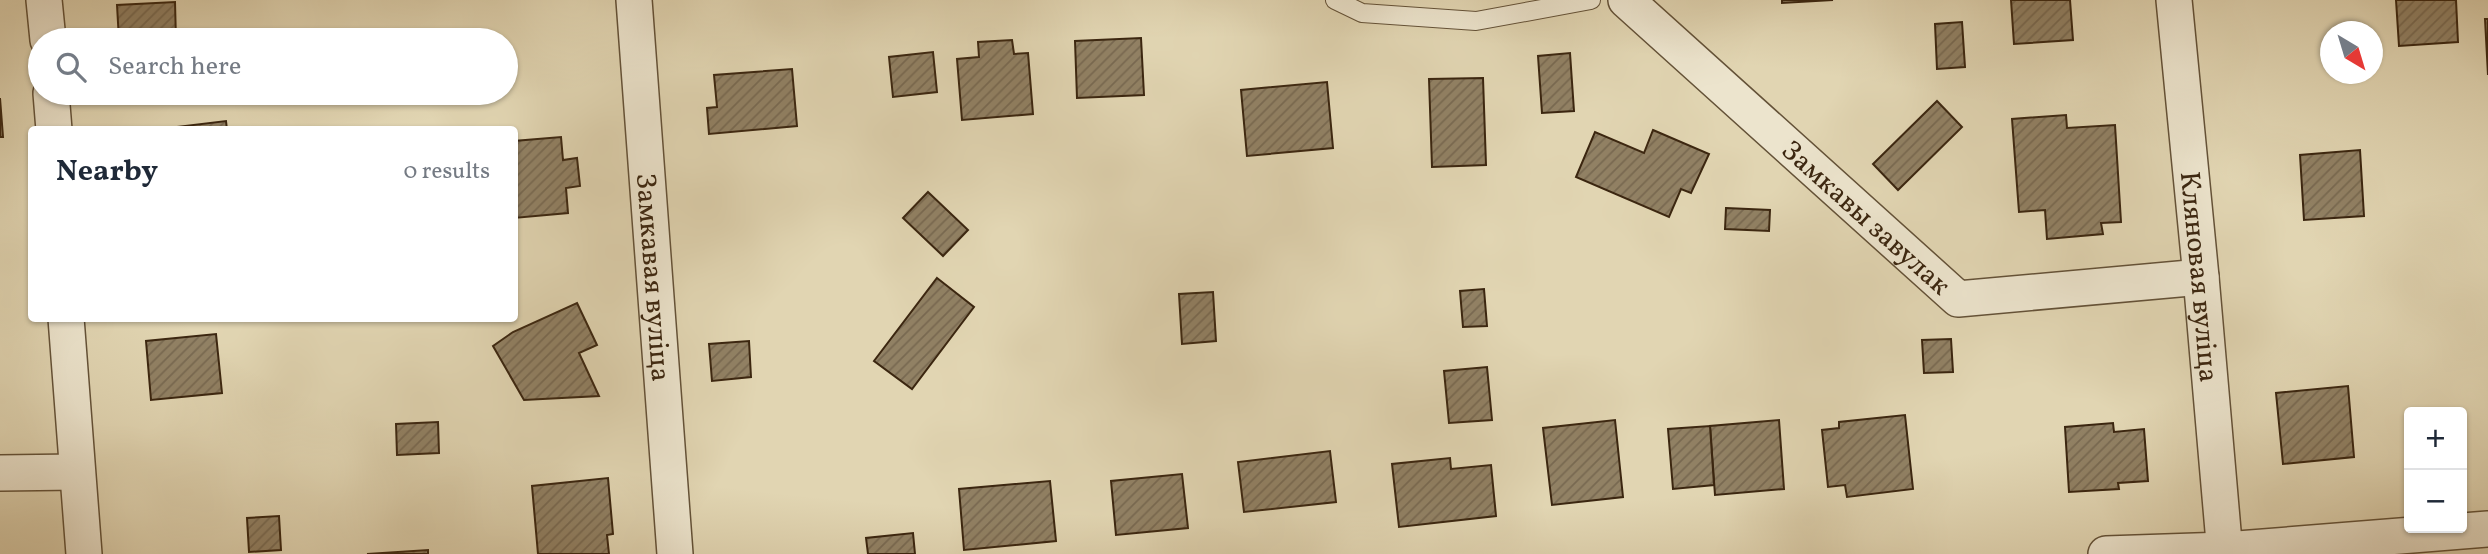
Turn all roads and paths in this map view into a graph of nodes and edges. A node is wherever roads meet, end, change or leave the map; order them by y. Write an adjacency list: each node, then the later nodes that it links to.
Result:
1 (44, 0): 7 (street)
2 (634, 0): 17 (street, Замкавая вуліца)
3 (1335, 0): 4 (lane)
4 (1591, 0)
5 (1626, 0): 10 (street, Замкавы завулак)
6 (2174, 0): 10 (street, Кляновая вуліца)
7 (47, 28)
8 (52, 105): 9 (street)
9 (54, 126)
10 (2201, 277): 15 (street, Кляновая вуліца)
11 (66, 322): 12 (street)
12 (76, 472): 13 (street); 16 (street)
13 (0, 473)
14 (2488, 530): 15 (street)
15 (2225, 552): 18 (street)
16 (84, 554)
17 (675, 554)
18 (2106, 554)

